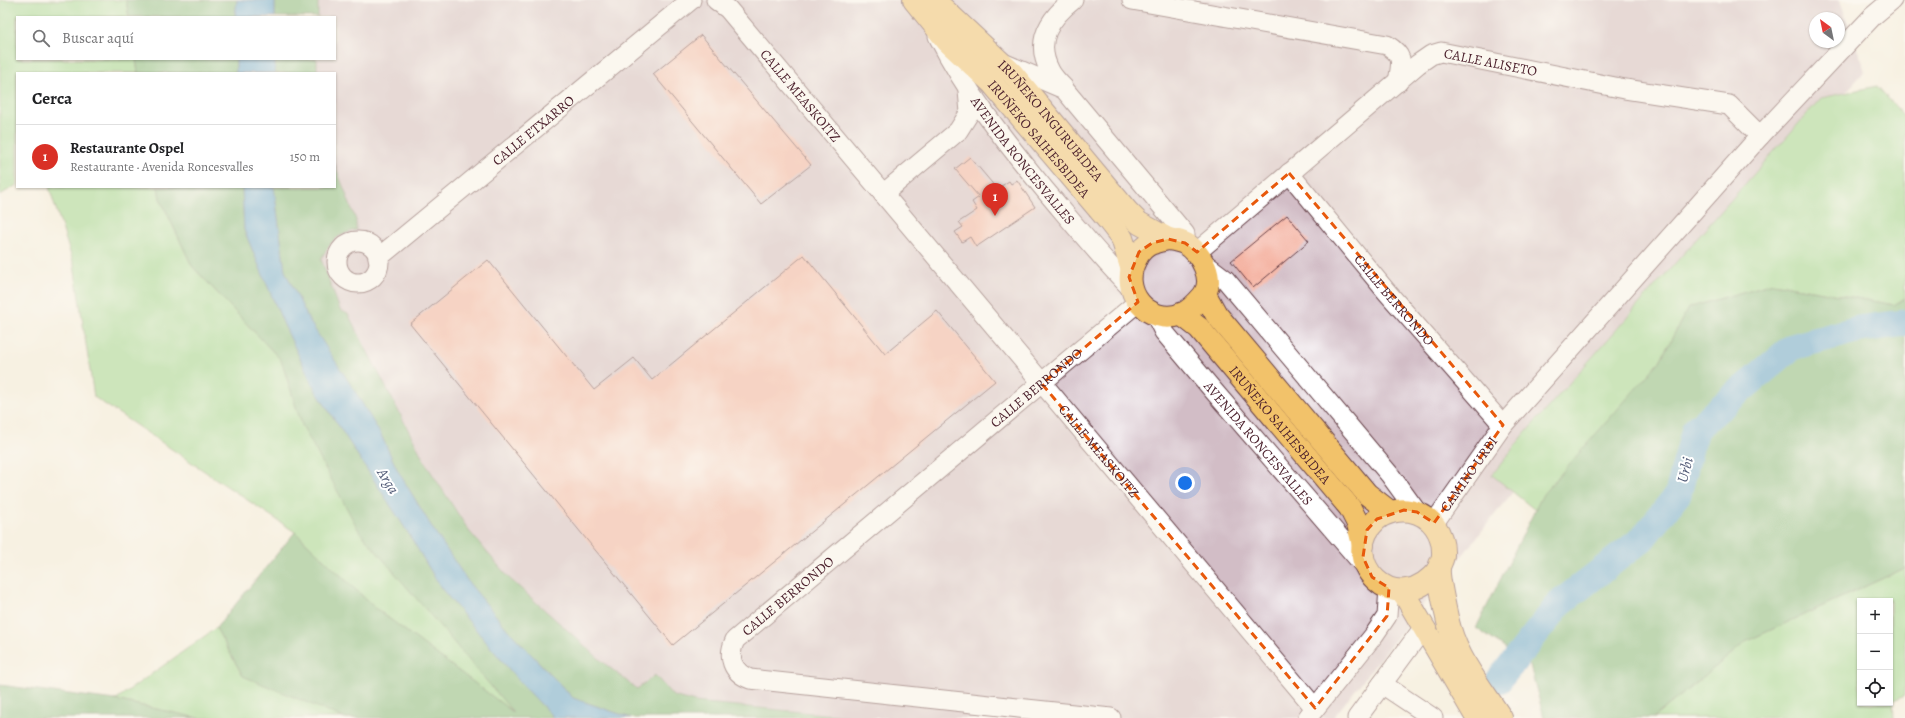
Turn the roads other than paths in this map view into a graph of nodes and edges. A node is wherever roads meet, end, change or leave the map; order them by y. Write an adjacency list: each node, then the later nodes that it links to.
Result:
1 (716, 0): 15 (street, CALLE MEASKOITZ)
2 (914, 0): 8 (highway)
3 (934, 0): 9 (highway, IRUÑEKO INGURUBIDEA)
4 (1073, 0): 11 (street)
5 (1132, 0): 10 (street)
6 (1892, 0): 13 (street, CAMINO URBI)
7 (689, 1): 17 (street, CALLE ETXARRO)
8 (931, 22): 12 (street, AVENIDA RONCESVALLES); 18 (highway, IRUÑEKO SAIHESBIDEA)
9 (999, 61): 11 (street); 16 (highway, IRUÑEKO INGURUBIDEA)
10 (1398, 82): 13 (street, CALLE ALISETO); 14 (street)
11 (1064, 89): 16 (street)
12 (968, 91): 15 (street); 18 (street, AVENIDA RONCESVALLES)
13 (1760, 136): 22 (street, CAMINO URBI)
14 (1289, 173): 16 (street); 22 (street, CALLE BERRONDO)
15 (883, 194): 21 (street, CALLE MEASKOITZ)
16 (1188, 249): 18 (highway); 19 (highway); 24 (street)
17 (378, 258)
18 (1139, 293): 20 (highway); 21 (street, CALLE BERRONDO); 26 (street, AVENIDA RONCESVALLES)
19 (1205, 294): 20 (highway); 23 (highway, IRUÑEKO SAIHESBIDEA)
20 (1182, 314): 25 (highway, IRUÑEKO SAIHESBIDEA)
21 (1042, 384): 31 (street, CALLE MEASKOITZ); 32 (street, CALLE BERRONDO)
22 (1503, 425): 24 (street, CAMINO URBI)
23 (1390, 512): 24 (highway); 25 (highway)
24 (1426, 518): 27 (highway)
25 (1363, 544): 26 (highway)
26 (1367, 569): 28 (highway)
27 (1439, 569): 28 (highway); 36 (highway)
28 (1396, 590): 29 (highway); 31 (street)
29 (1424, 627): 30 (street); 35 (highway)
30 (1382, 684): 33 (street); 34 (street)
31 (1311, 713)
32 (1111, 718)
33 (1357, 718)
34 (1433, 718)
35 (1477, 718)
36 (1501, 718)

